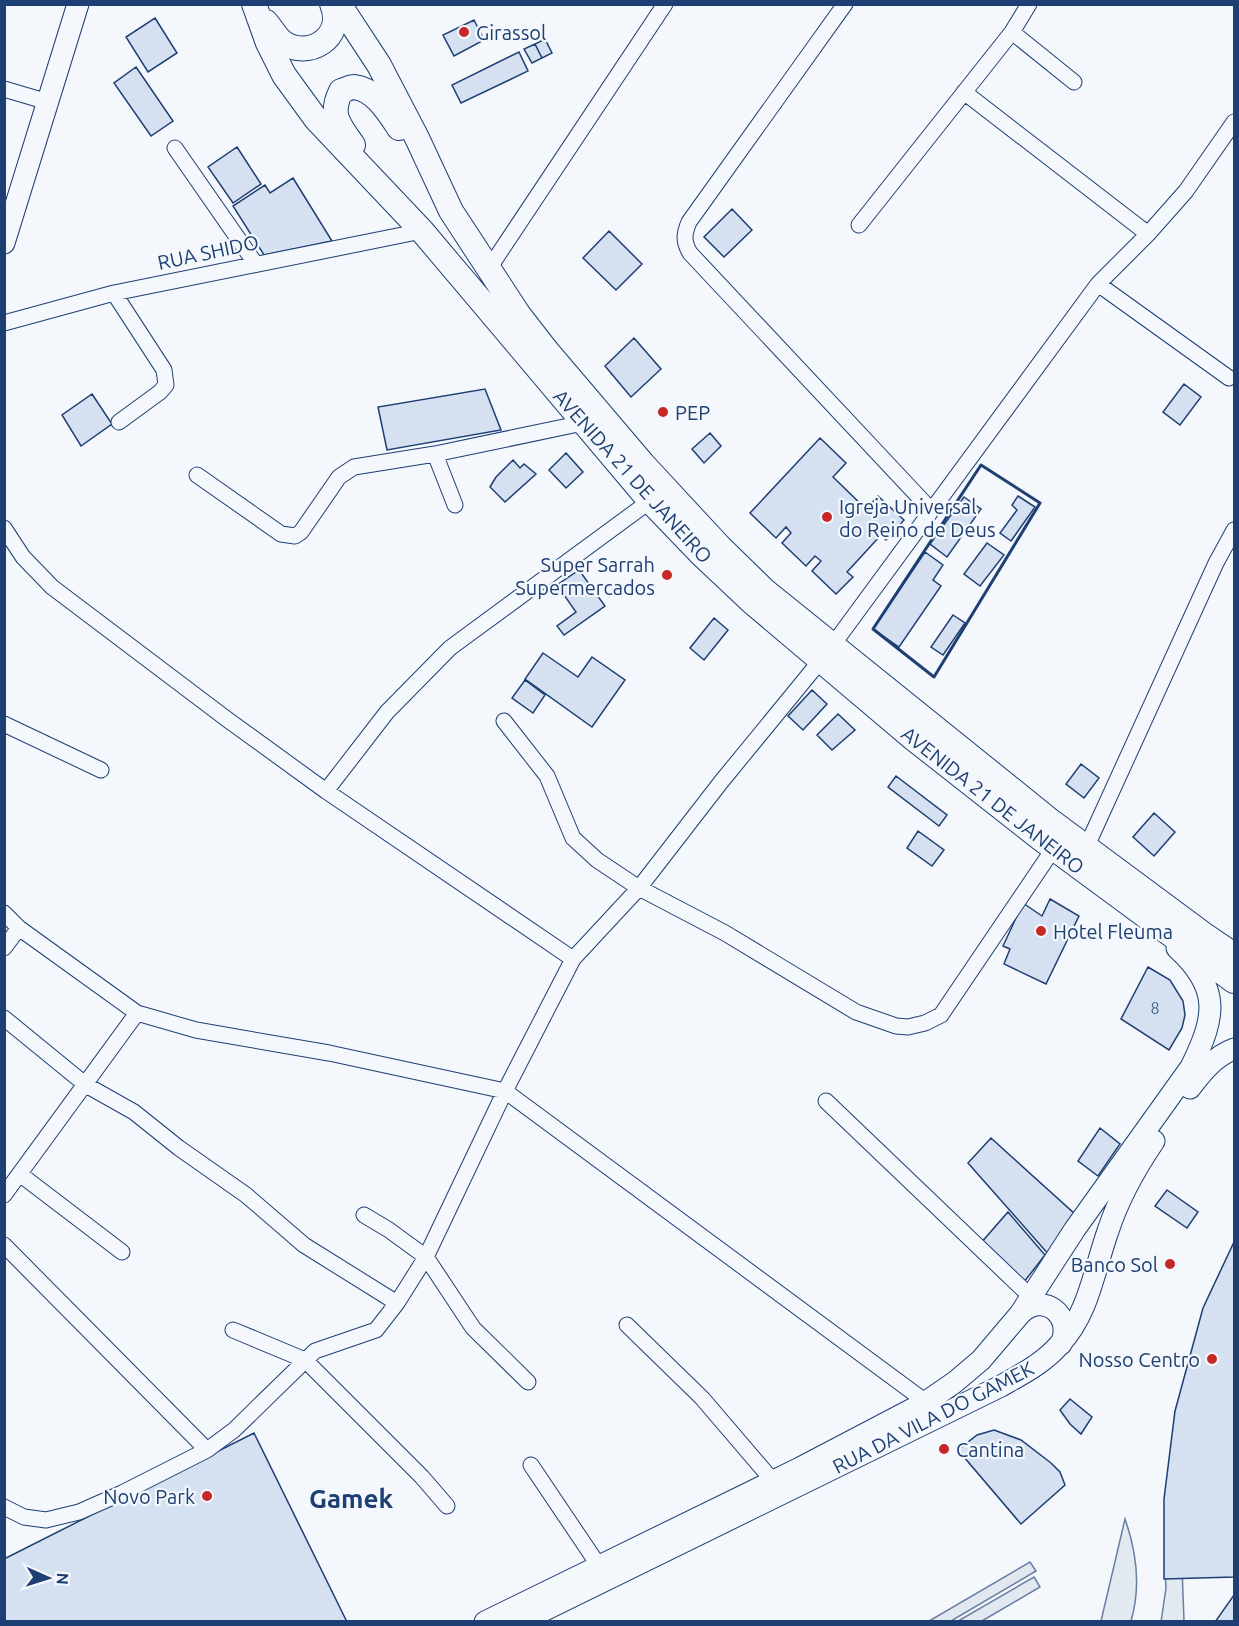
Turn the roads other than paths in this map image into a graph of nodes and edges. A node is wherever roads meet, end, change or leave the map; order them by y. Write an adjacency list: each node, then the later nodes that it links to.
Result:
1 (78, 4): 12 (main road)
2 (332, 4): 7 (main road)
3 (339, 4): 16 (main road, AVENIDA 21 DE JANEIRO)
4 (665, 4): 22 (street)
5 (845, 4): 33 (street)
6 (1029, 4): 8 (street)
7 (255, 7): 15 (main road, AVENIDA 21 DE JANEIRO)
8 (1012, 32): 9 (street); 11 (street)
9 (1074, 82)
10 (4, 90): 12 (street)
11 (964, 92): 17 (street); 20 (street)
12 (48, 102): 18 (main road)
13 (1234, 122): 20 (street)
14 (175, 148): 21 (street)
15 (394, 200): 16 (main road); 19 (main road, AVENIDA 21 DE JANEIRO)
16 (451, 211): 22 (main road, AVENIDA 21 DE JANEIRO)
17 (859, 225)
18 (6, 231)
19 (422, 231): 21 (street, RUA SHIDO); 28 (main road, AVENIDA 21 DE JANEIRO)
20 (1148, 234): 23 (street)
21 (255, 263): 24 (street, RUA SHIDO)
22 (488, 270): 36 (main road, AVENIDA 21 DE JANEIRO)
23 (1098, 284): 26 (street); 33 (street)
24 (114, 292): 25 (street, RUA SHIDO); 27 (street)
25 (4, 323)
26 (1229, 378)
27 (119, 422)
28 (583, 423): 29 (street); 31 (main road, AVENIDA 21 DE JANEIRO)
29 (435, 454): 30 (street); 32 (street)
30 (197, 475)
31 (650, 501): 36 (main road, AVENIDA 21 DE JANEIRO); 40 (street)
32 (455, 505)
33 (931, 510): 36 (street)
34 (4, 528): 40 (street)
35 (1234, 530): 42 (street)
36 (826, 653): 41 (main road, AVENIDA 21 DE JANEIRO); 42 (main road, AVENIDA 21 DE JANEIRO); 43 (street)
37 (504, 721): 43 (street)
38 (4, 724): 39 (street)
39 (101, 770)
40 (326, 791): 51 (street)
41 (1054, 848): 43 (street); 44 (main road, AVENIDA 21 DE JANEIRO)
42 (1086, 848): 47 (main road, AVENIDA 21 DE JANEIRO)
43 (639, 888): 51 (street)
44 (1121, 898): 52 (main road, AVENIDA 21 DE JANEIRO); 66 (main road, RUA DA VILA DO GAMEK)
45 (4, 913): 46 (street)
46 (19, 928): 49 (street); 53 (street)
47 (1203, 934): 48 (main road); 50 (main road, AVENIDA 21 DE JANEIRO)
48 (1234, 939)
49 (4, 948)
50 (1234, 954)
51 (573, 959): 57 (street)
52 (1234, 981)
53 (137, 1013): 56 (street); 57 (street)
54 (4, 1018): 56 (street)
55 (1234, 1049): 69 (main road, RUA DA VILA DO GAMEK)
56 (86, 1085): 59 (street); 65 (street)
57 (505, 1091): 64 (street); 72 (street)
58 (826, 1101): 66 (street)
59 (21, 1175): 60 (street); 63 (street)
60 (4, 1195)
61 (364, 1215): 64 (street)
62 (4, 1245): 73 (street)
63 (122, 1252)
64 (426, 1257): 65 (street); 71 (street)
65 (397, 1302): 70 (street)
66 (1026, 1306): 69 (main road); 72 (main road, RUA DA VILA DO GAMEK)
67 (627, 1324): 75 (street)
68 (233, 1330): 70 (street)
69 (1061, 1344): 80 (main road, RUA DA VILA DO GAMEK)
70 (305, 1360): 73 (street); 77 (street)
71 (528, 1382)
72 (926, 1402): 75 (main road, RUA DA VILA DO GAMEK)
73 (207, 1450): 76 (street)
74 (531, 1465): 78 (street)
75 (773, 1481): 78 (main road, RUA DA VILA DO GAMEK)
76 (4, 1506)
77 (447, 1506)
78 (599, 1566): 79 (main road, RUA DA VILA DO GAMEK)
79 (485, 1622)
80 (520, 1622)

